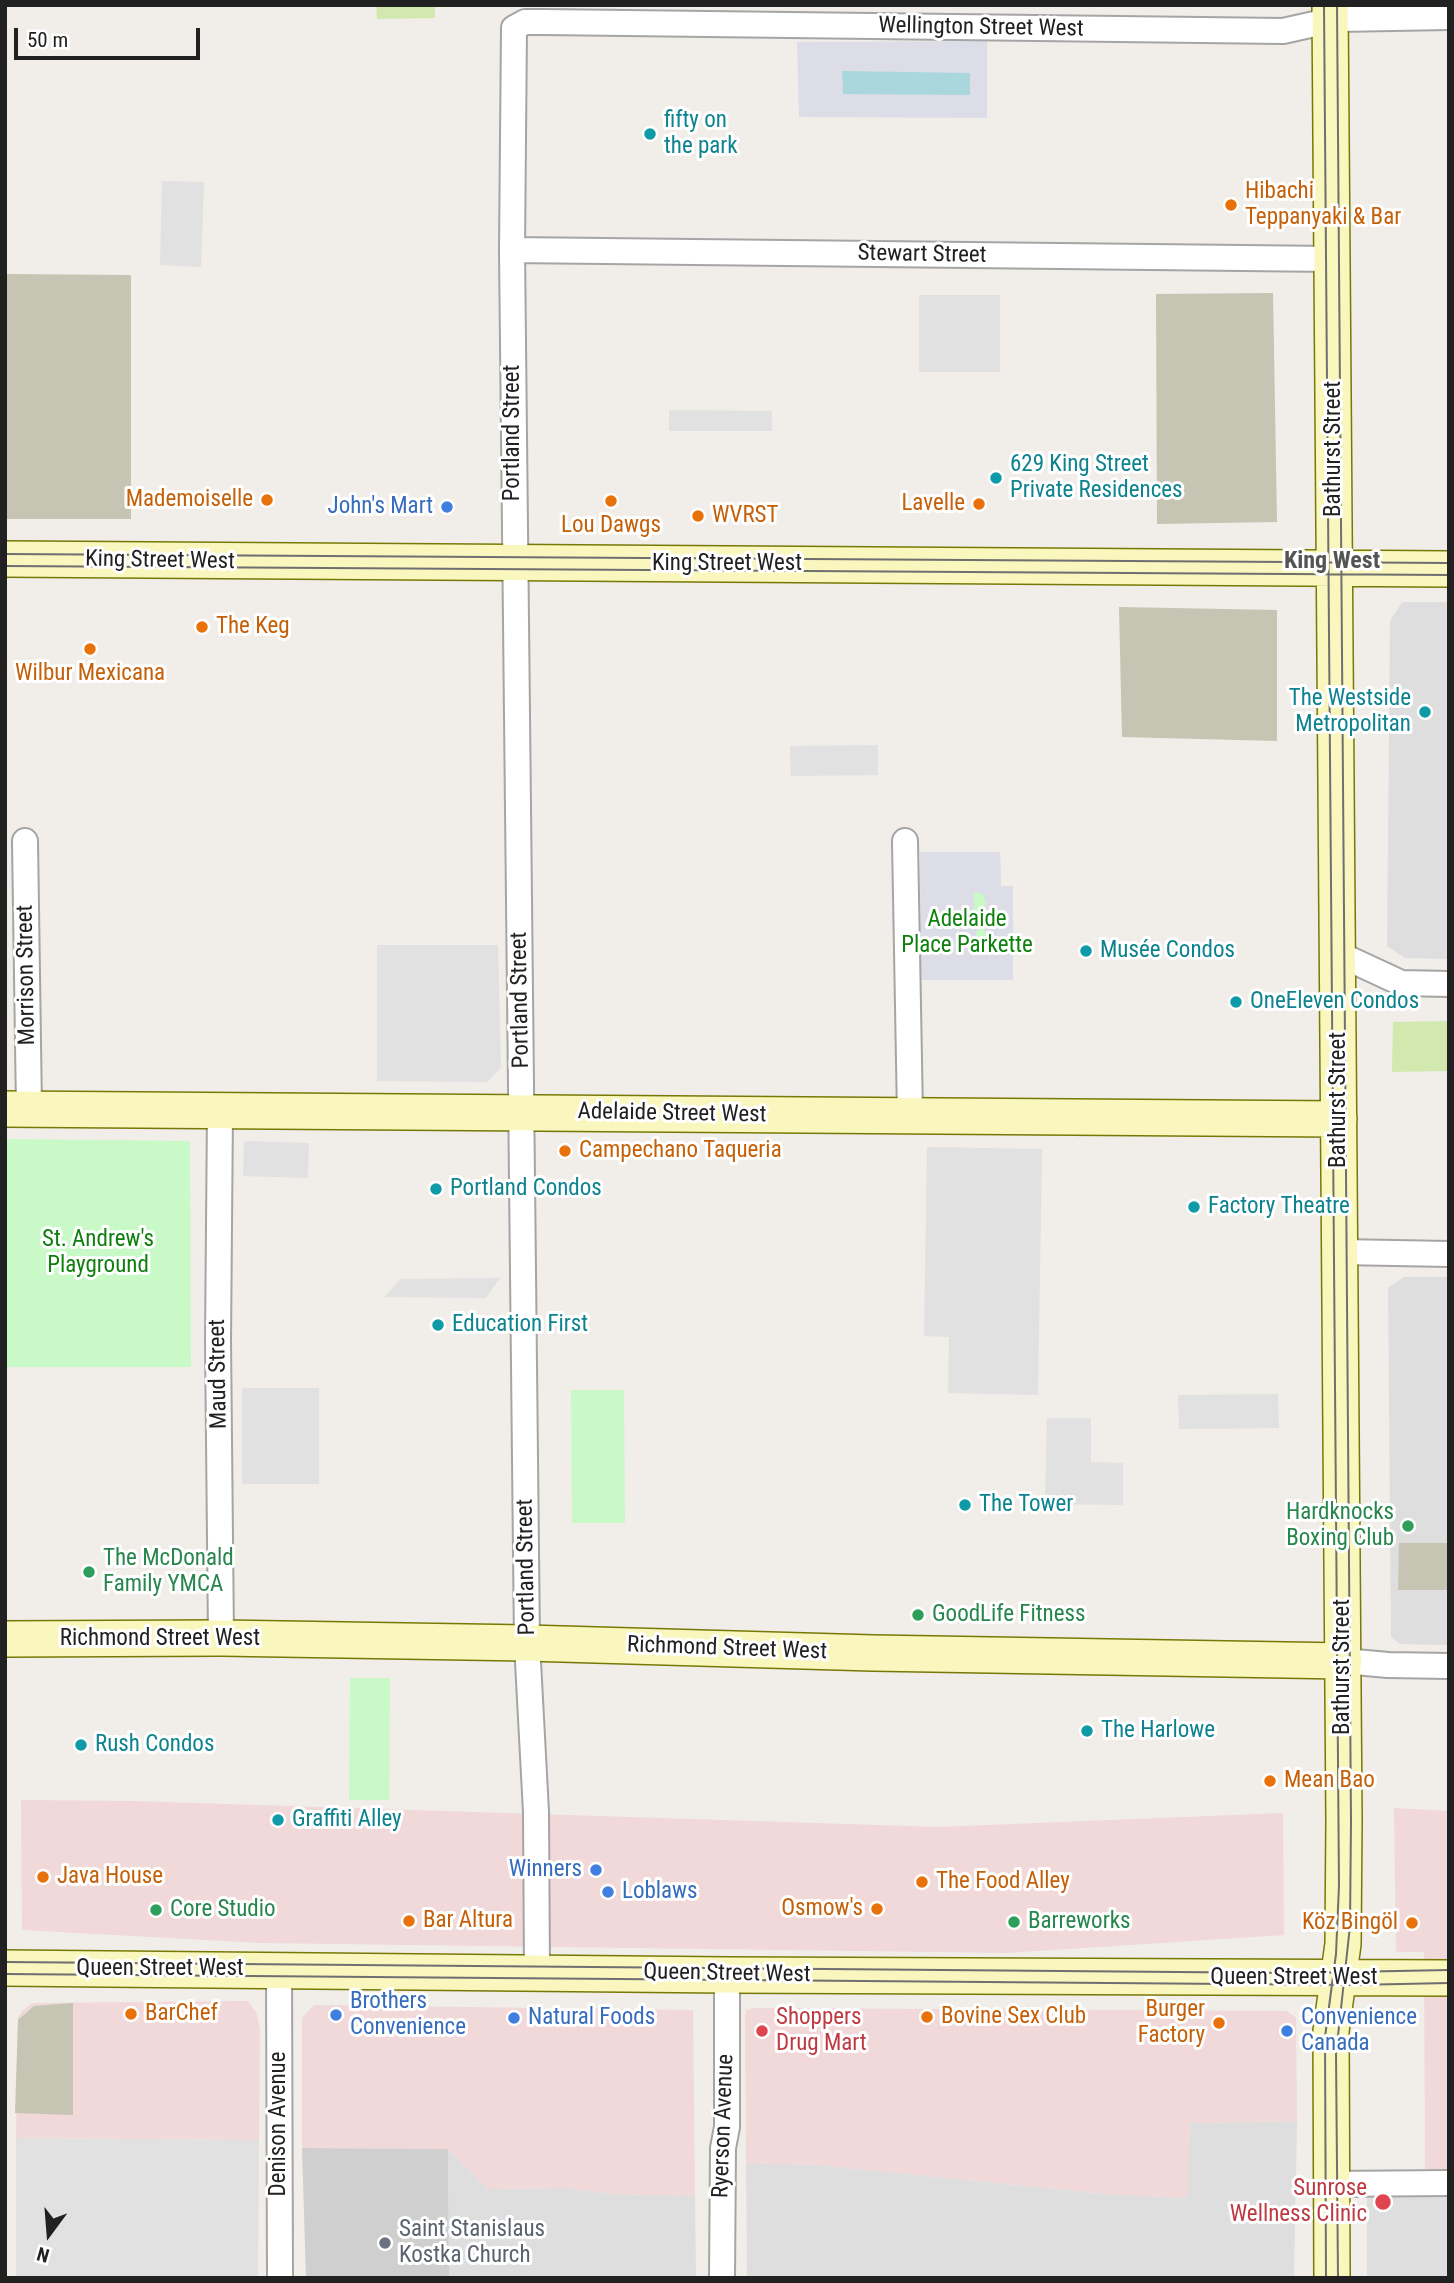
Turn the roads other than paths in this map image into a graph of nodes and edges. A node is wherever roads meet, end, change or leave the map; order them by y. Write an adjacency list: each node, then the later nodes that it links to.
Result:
1 (1330, 13): 2 (street, Wellington Street West); 3 (street, Wellington Street West); 5 (main road, Bathurst Street)
2 (1449, 17)
3 (514, 28): 4 (street, Portland Street)
4 (512, 250): 5 (street, Stewart Street); 7 (street, Portland Street)
5 (1333, 259): 8 (main road, Bathurst Street)
6 (5, 559): 7 (main road, King Street West)
7 (514, 562): 8 (main road, King Street West); 16 (street, Portland Street)
8 (1335, 568): 9 (main road, King Street West); 12 (main road, Bathurst Street)
9 (1449, 569)
10 (25, 841): 14 (street, Morrison Street)
11 (905, 841): 17 (street)
12 (1337, 949): 13 (street); 18 (main road, Bathurst Street)
13 (1449, 985)
14 (17, 1109): 15 (main road, Adelaide Street West)
15 (220, 1111): 16 (main road, Adelaide Street West); 21 (street, Maud Street)
16 (522, 1113): 17 (main road, Adelaide Street West); 23 (street, Portland Street)
17 (910, 1116): 18 (main road, Adelaide Street West)
18 (1339, 1119): 19 (main road, Bathurst Street)
19 (1340, 1252): 20 (street); 24 (main road, Bathurst Street)
20 (1449, 1254)
21 (222, 1638): 22 (main road, Richmond Street West); 23 (main road, Richmond Street West)
22 (5, 1639)
23 (527, 1643): 24 (main road, Richmond Street West); 28 (street, Portland Street)
24 (1344, 1661): 25 (street, Richmond Street West); 31 (main road, Bathurst Street)
25 (1449, 1666)
26 (5, 1968): 27 (main road, Queen Street West)
27 (279, 1969): 28 (main road, Queen Street West); 34 (street, Denison Avenue)
28 (537, 1972): 29 (main road, Queen Street West)
29 (727, 1975): 31 (main road, Queen Street West); 35 (street, Ryerson Avenue)
30 (1449, 1978): 31 (main road, Queen Street West)
31 (1338, 1979): 33 (main road, Bathurst Street)
32 (1449, 2183): 33 (street)
33 (1332, 2184): 36 (main road, Bathurst Street)
34 (280, 2278)
35 (722, 2278)
36 (1332, 2278)

